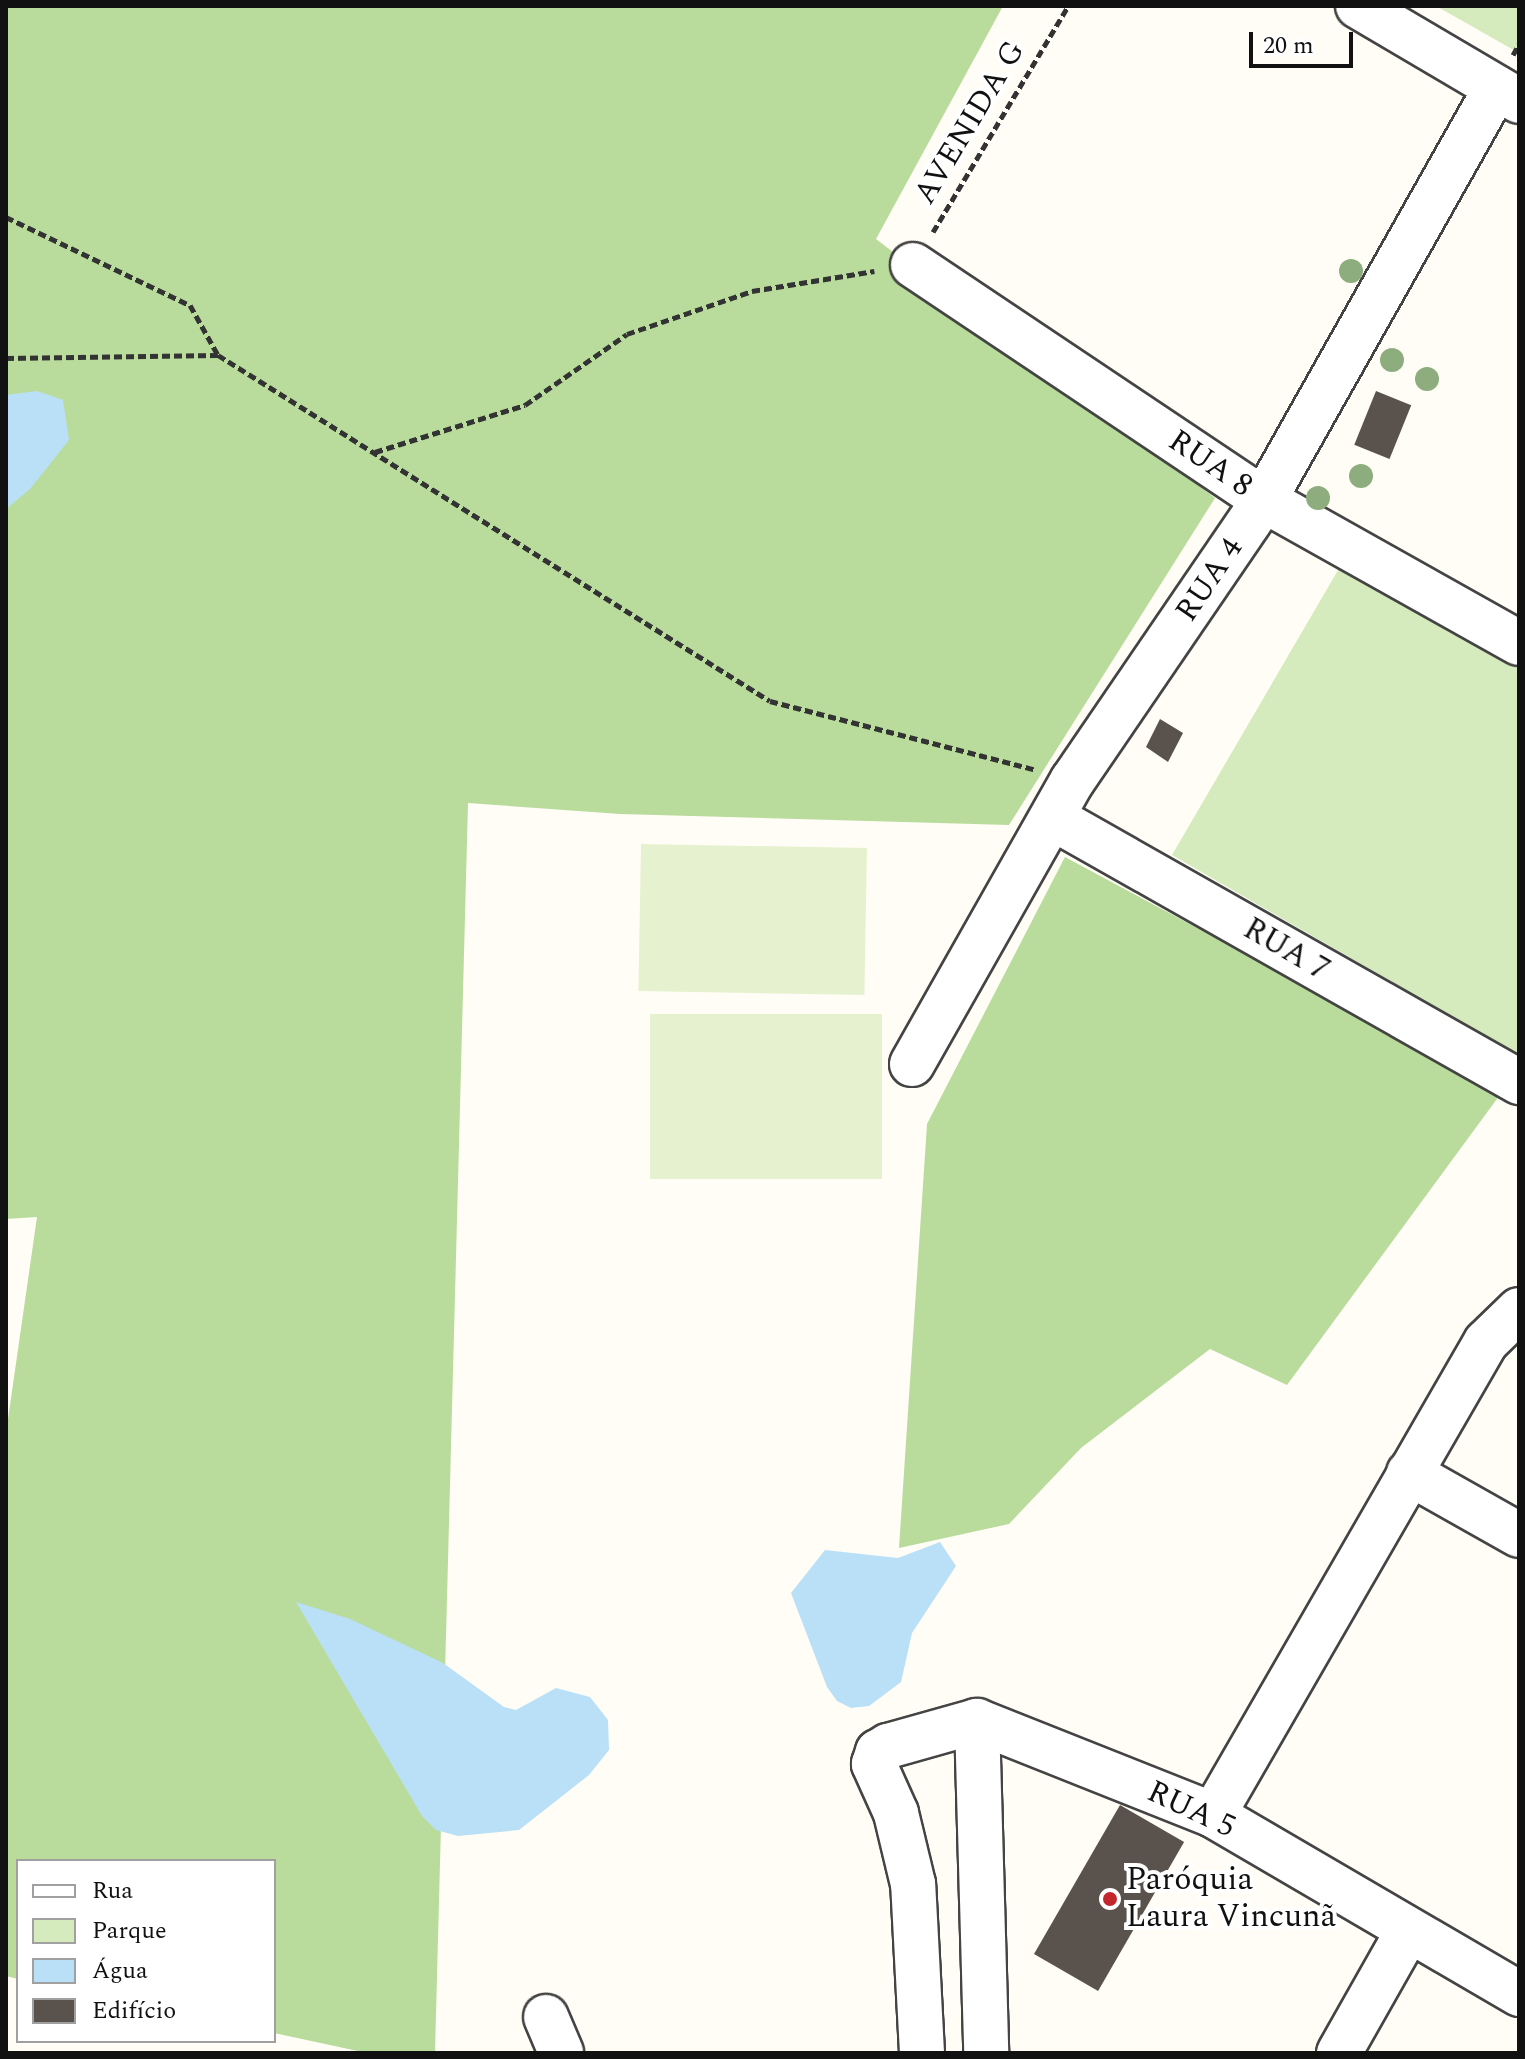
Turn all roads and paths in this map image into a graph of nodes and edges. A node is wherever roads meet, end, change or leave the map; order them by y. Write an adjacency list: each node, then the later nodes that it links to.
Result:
1 (1068, 6): 5 (path, AVENIDA G)
2 (1358, 6): 3 (street)
3 (1508, 94): 9 (street, RUA 4)
4 (6, 217): 6 (path)
5 (913, 265): 8 (path); 9 (street, RUA 8)
6 (218, 355): 7 (path); 8 (path)
7 (6, 358)
8 (373, 452): 11 (path)
9 (1264, 500): 10 (street, RUA 8); 11 (street, RUA 4)
10 (1519, 643)
11 (1073, 780): 12 (street, RUA 4)
12 (1053, 818): 13 (street, RUA 4); 14 (street, RUA 7)
13 (912, 1064)
14 (1519, 1082)
15 (1519, 1310): 16 (street)
16 (1409, 1473): 17 (street); 19 (street)
17 (1519, 1535)
18 (977, 1721): 19 (street, RUA 5); 22 (street); 23 (street)
19 (1213, 1815): 20 (street, RUA 5)
20 (1408, 1931): 21 (street, RUA 5); 24 (street)
21 (1519, 1994)
22 (922, 2053)
23 (986, 2053)
24 (1339, 2053)

